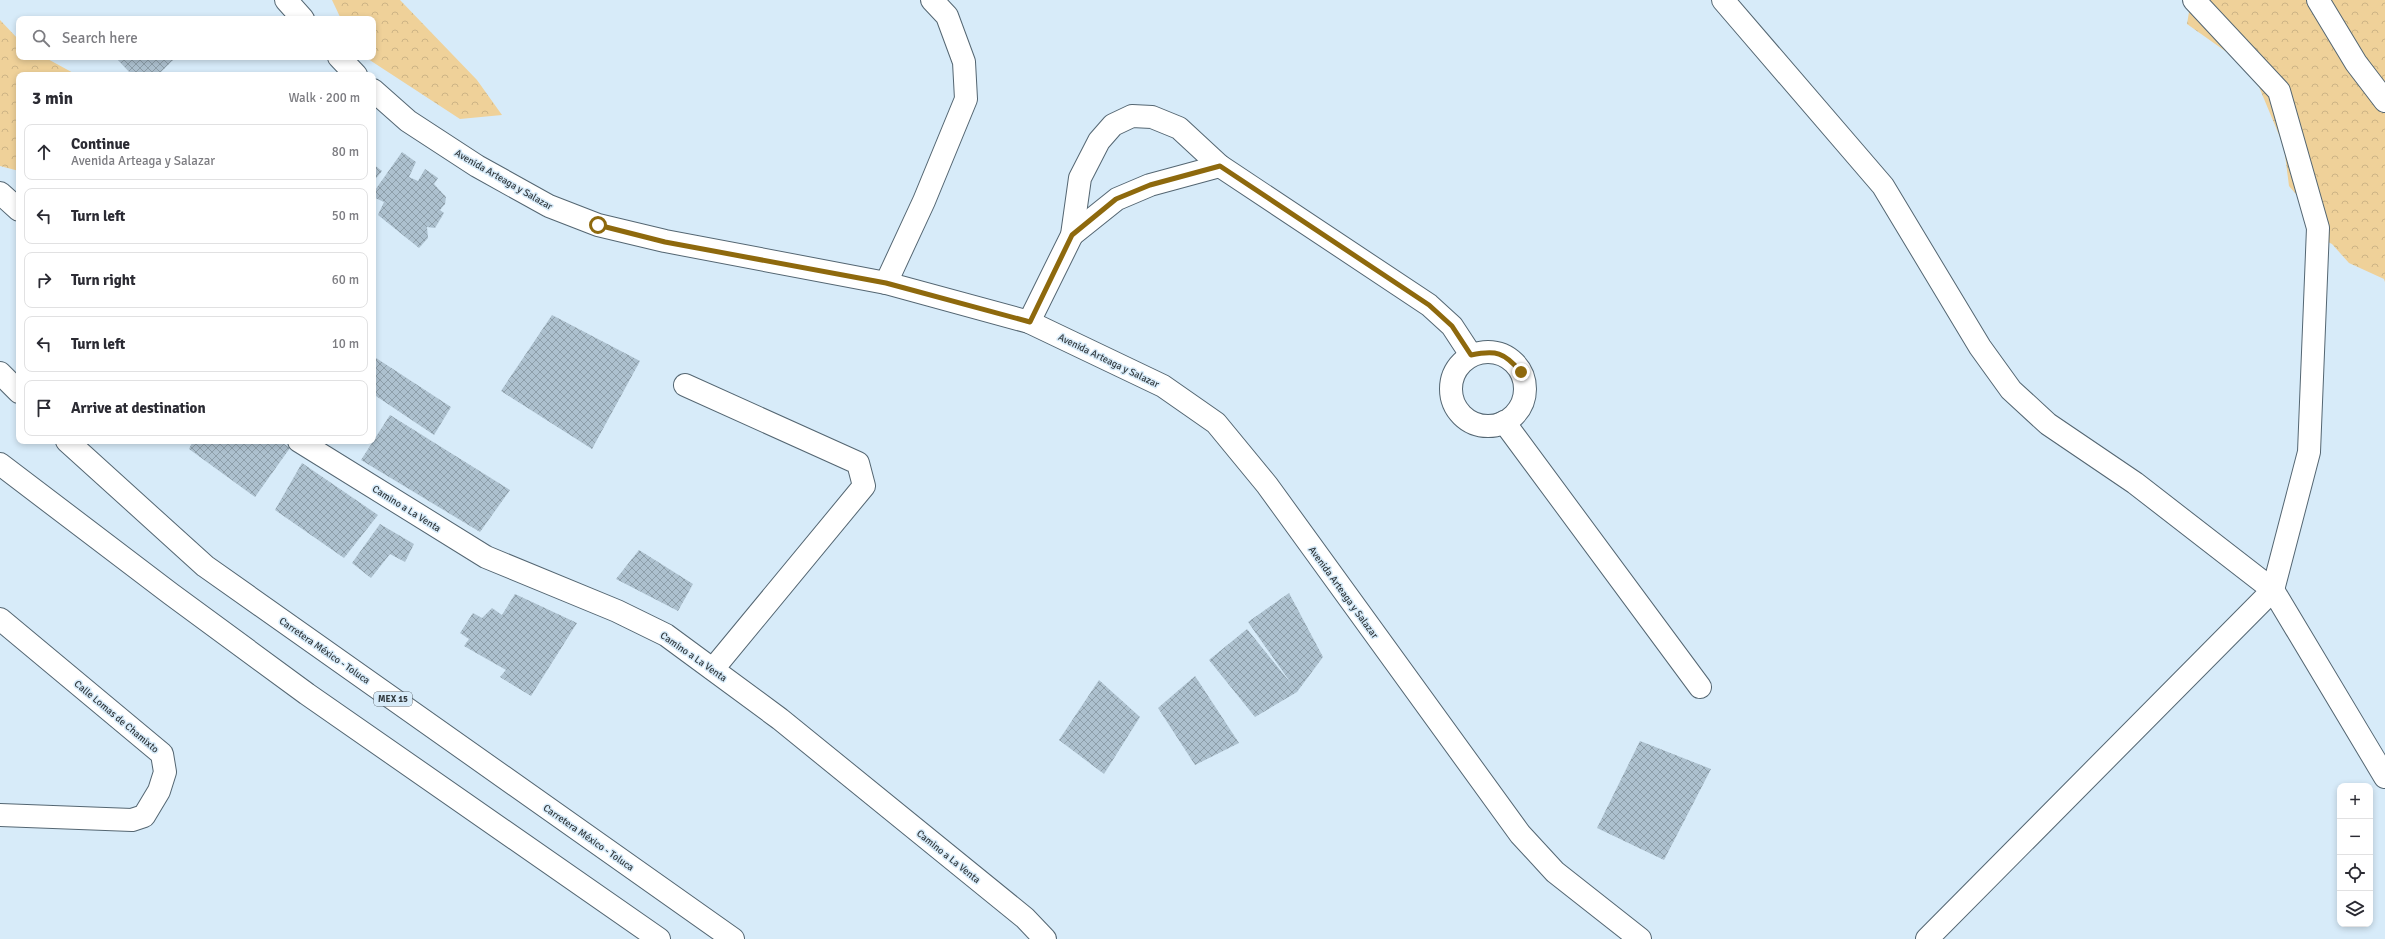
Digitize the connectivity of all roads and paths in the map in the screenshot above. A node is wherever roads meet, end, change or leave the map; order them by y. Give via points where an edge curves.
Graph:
1 (286, 0) edge
2 (932, 0) edge
3 (1723, 0) edge
4 (2194, 0) edge
5 (2318, 0) edge
6 (300, 16) edge
7 (342, 60) edge
8 (353, 72) edge
9 (376, 93) edge
10 (2385, 101) edge
11 (1220, 166) junction
12 (0, 194) edge
13 (16, 207) edge
14 (1072, 235) junction
15 (886, 283) junction
16 (1030, 322) junction
17 (1471, 355) junction
18 (0, 374) edge
19 (685, 386) dead end
20 (16, 389) edge
21 (1504, 422) junction
22 (71, 444) edge
23 (304, 444) edge
24 (0, 464) edge
25 (2273, 590) junction
26 (0, 619) edge
27 (713, 669) junction
28 (1700, 687) dead end
29 (2385, 777) edge
30 (0, 816) edge
31 (659, 939) edge
32 (733, 939) edge
33 (1045, 939) edge
34 (1640, 939) edge
35 (1927, 939) edge

1 - 6 street
2 - 15 street via 947,16 964,62 966,99 924,201
3 - 25 street via 1883,186 1980,347 2011,390 2048,424 2135,484
4 - 25 street via 2279,91 2318,228 2309,452
5 - 10 street via 2356,63
7 - 8 street
9 - 15 street, Avenida Arteaga y Salazar via 408,121 477,166 549,206 598,225 665,242
11 - 14 street via 1150,185 1116,199
11 - 14 street via 1179,128 1152,116 1132,116 1113,125 1099,141 1080,178
11 - 17 street via 1429,305 1452,326
12 - 13 street
14 - 16 street
15 - 16 street, Avenida Arteaga y Salazar
16 - 34 street, Avenida Arteaga y Salazar via 1163,386 1216,423 1266,485 1520,834 1555,872
17 - 21 street via 1490,351 1508,357 1521,372 1525,391 1518,409
17 - 21 street via 1456,368 1450,386 1454,405 1466,420 1485,426
18 - 20 street
19 - 27 street via 858,462 864,486
21 - 28 street
22 - 32 street, Carretera México - Toluca / MEX 15 via 205,566
23 - 27 street, Camino a La Venta via 486,557 617,611 659,632
24 - 31 street via 170,594 307,694
25 - 29 street
25 - 35 street
26 - 30 street, Calle Lomas de Chamixto via 162,754 165,772 159,792 144,816 132,820
27 - 33 street, Camino a La Venta via 780,719 1007,903

